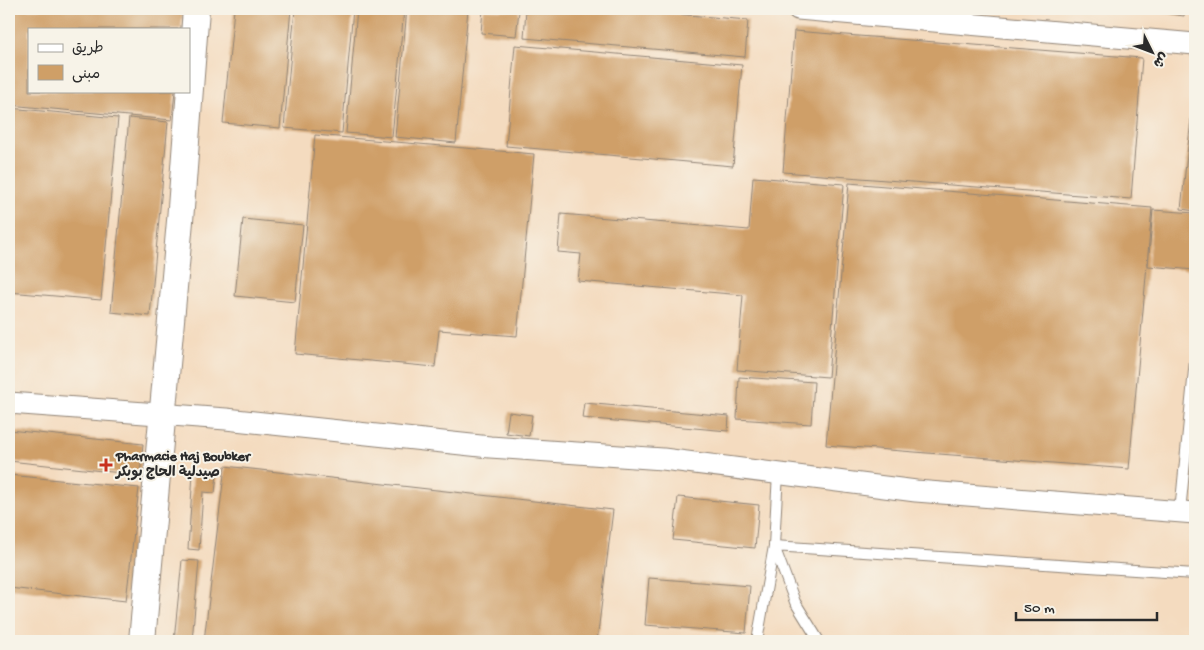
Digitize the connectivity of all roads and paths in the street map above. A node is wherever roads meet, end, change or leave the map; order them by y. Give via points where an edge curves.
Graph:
1 (196, 9) edge
2 (798, 9) edge
3 (1195, 44) edge
4 (190, 78) edge
5 (189, 92) edge
6 (1195, 360) edge
7 (9, 403) edge
8 (161, 414) junction
9 (778, 473) junction
10 (1188, 513) edge
11 (774, 546) junction
12 (1195, 574) edge
13 (142, 641) edge
14 (757, 641) edge
15 (819, 641) edge

1 - 4 street
2 - 3 street
5 - 8 street
6 - 10 lane
7 - 8 street
8 - 9 street
8 - 13 street
9 - 10 street via 916,491
9 - 11 lane
11 - 12 lane
11 - 14 lane
11 - 15 lane via 794,602

